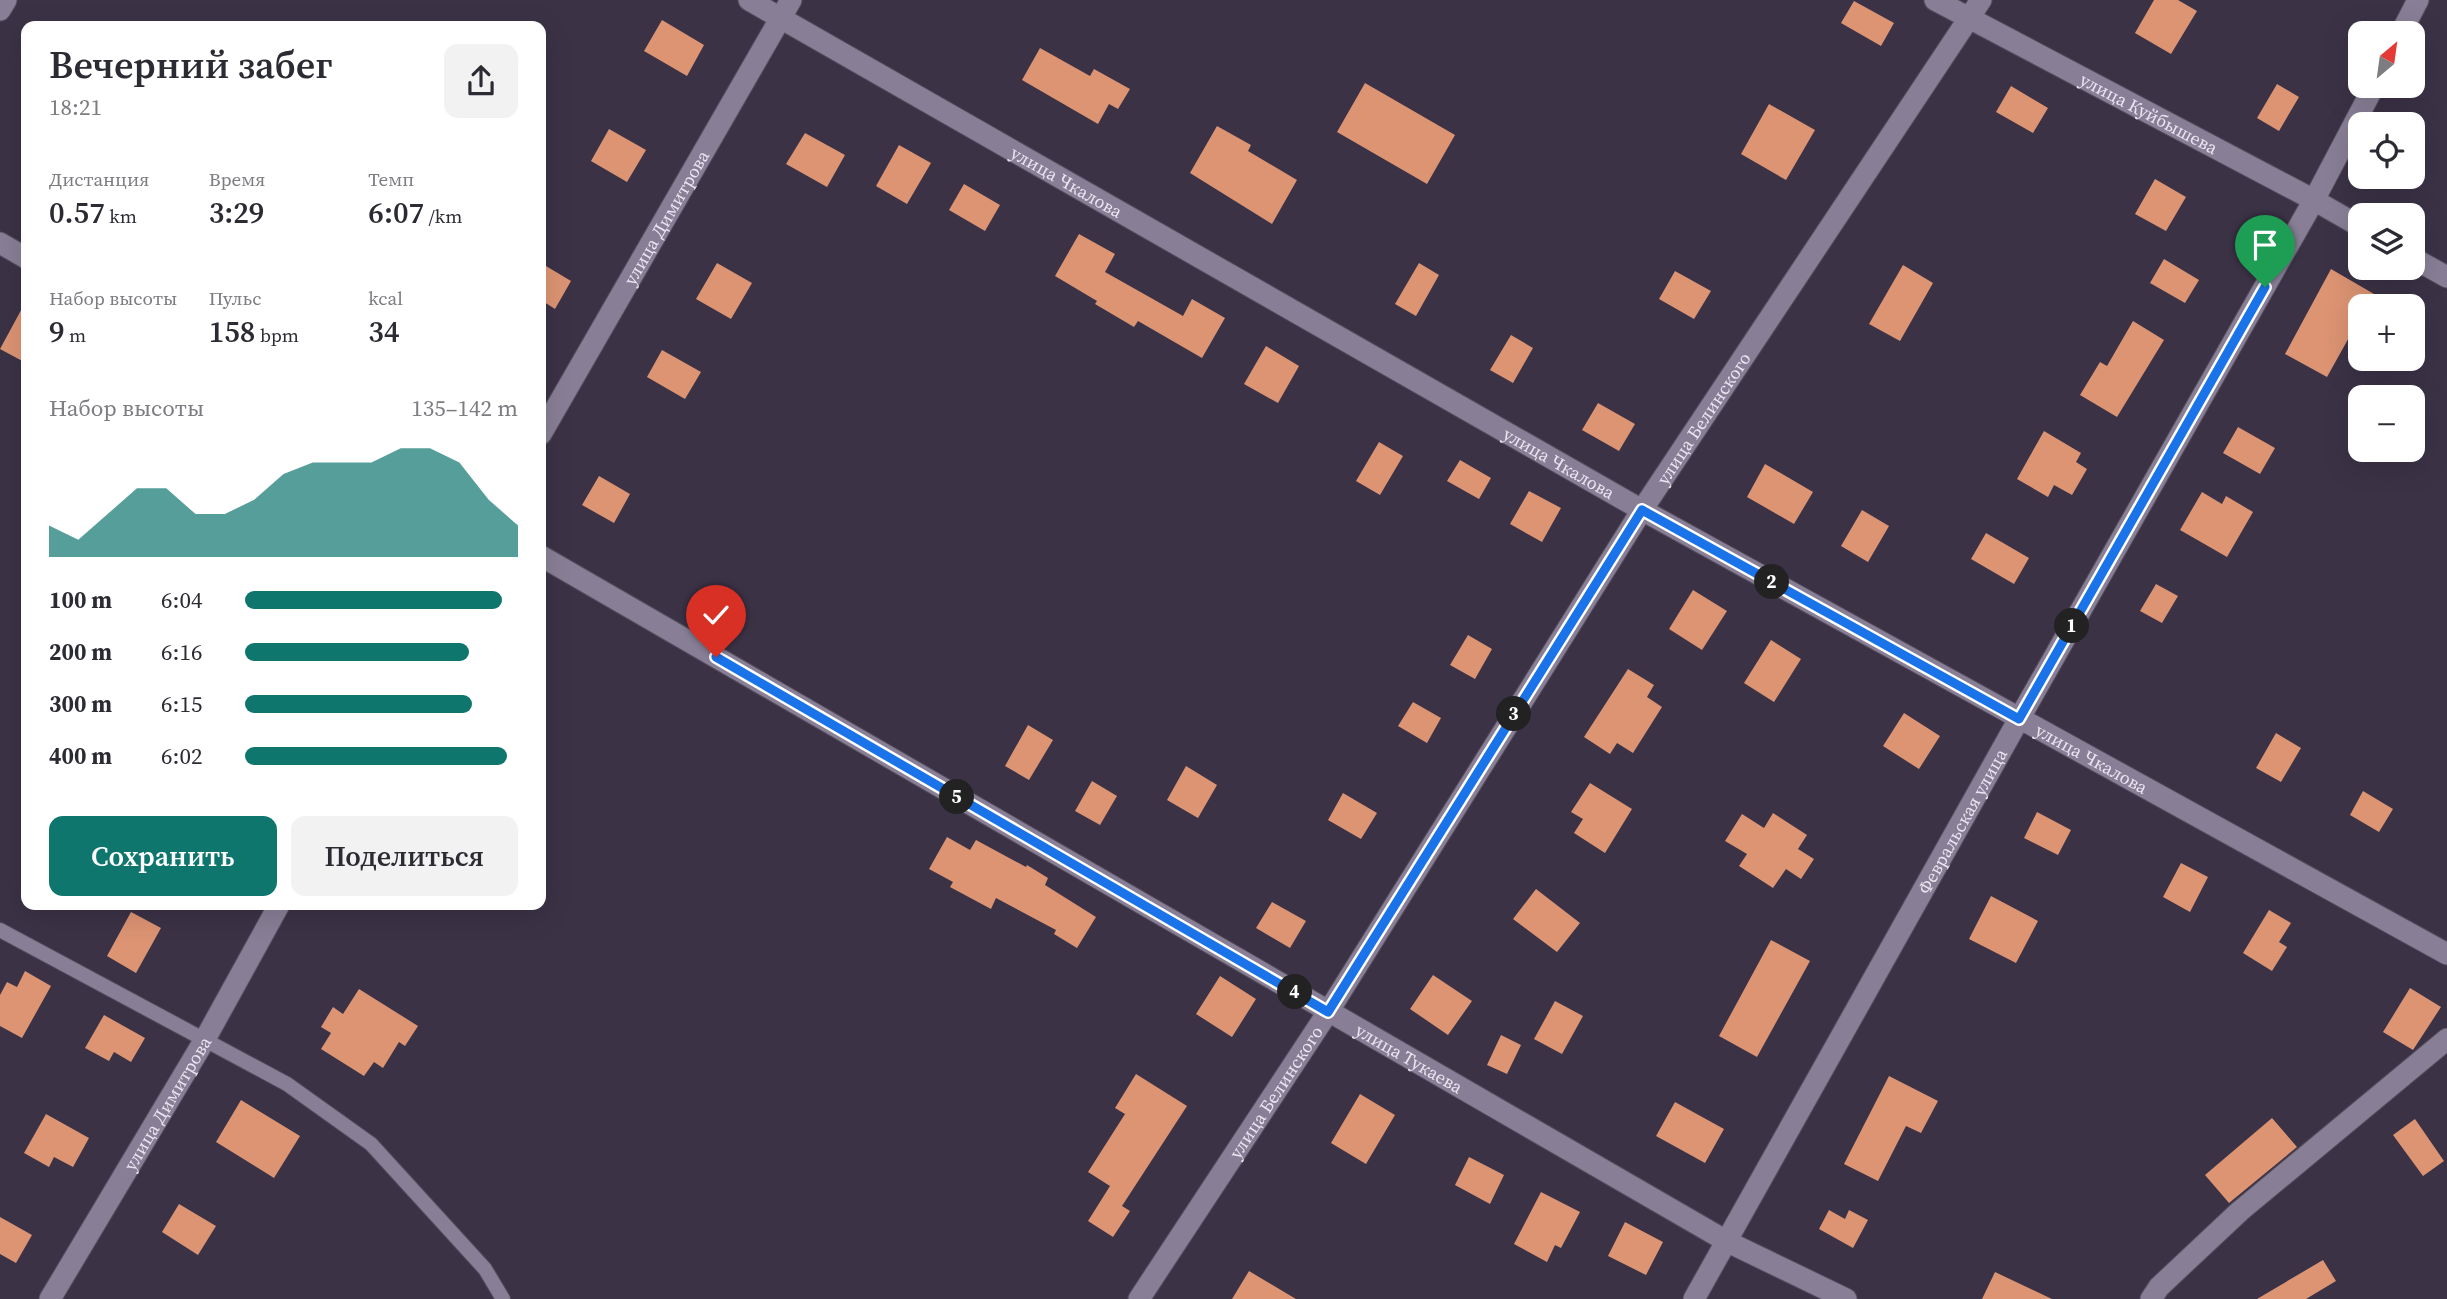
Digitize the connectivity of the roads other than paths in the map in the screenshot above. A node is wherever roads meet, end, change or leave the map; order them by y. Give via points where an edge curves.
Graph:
1 (6, 0) edge
2 (749, 0) edge
3 (1935, 0) edge
4 (1981, 0) edge
5 (2418, 0) edge
6 (786, 9) edge
7 (0, 10) edge
8 (1969, 19) junction
9 (2407, 21) edge
10 (2368, 98) edge
11 (2314, 200) junction
12 (2348, 220) edge
13 (0, 243) edge
14 (21, 255) edge
15 (2425, 265) edge
16 (2447, 277) edge
17 (546, 425) edge
18 (1642, 510) junction
19 (546, 559) edge
20 (2019, 719) junction
21 (276, 910) edge
22 (0, 930) edge
23 (2447, 954) edge
24 (1328, 1012) junction
25 (2447, 1039) edge
26 (204, 1041) junction
27 (1728, 1242) junction
28 (50, 1299) edge
29 (503, 1299) edge
30 (1139, 1299) edge
31 (1694, 1299) edge
32 (1846, 1299) edge
33 (2151, 1299) edge

1 - 7 street
2 - 6 street, улица Чкалова
3 - 8 street, улица Куйбышева
4 - 8 street, улица Белинского
5 - 9 street
6 - 17 street, улица Димитрова
6 - 18 street, улица Чкалова
8 - 11 street, улица Куйбышева
8 - 18 street, улица Белинского
10 - 11 street, Февральская улица
11 - 12 street, улица Куйбышева
11 - 20 street, Февральская улица
13 - 14 street
15 - 16 street
18 - 20 street, улица Чкалова
18 - 24 street, улица Белинского
19 - 24 street, улица Тукаева
20 - 23 street, улица Чкалова
20 - 27 street, Февральская улица
21 - 26 street, улица Димитрова
22 - 26 lane
24 - 27 street, улица Тукаева
24 - 30 street, улица Белинского
25 - 33 street via 2240,1211
26 - 28 street, улица Димитрова
26 - 29 lane via 287,1084 371,1144 485,1269
27 - 31 street, Февральская улица
27 - 32 street, улица Тукаева

